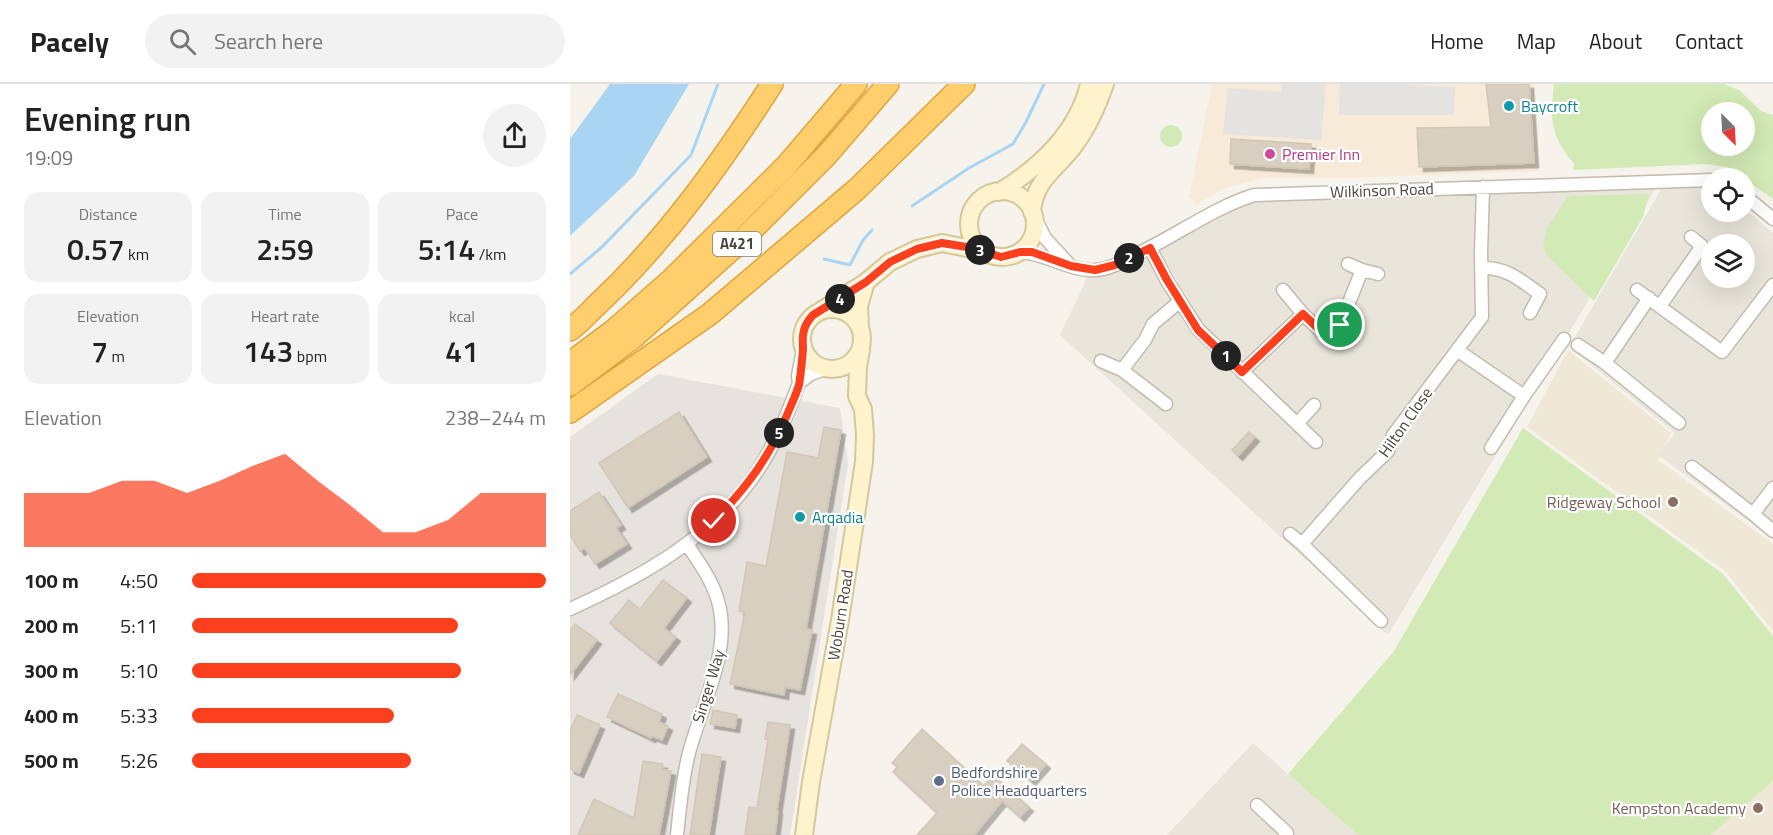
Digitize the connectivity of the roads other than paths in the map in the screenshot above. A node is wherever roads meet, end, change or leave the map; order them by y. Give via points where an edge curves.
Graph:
1 (772, 84) edge
2 (856, 84) edge
3 (888, 84) edge
4 (964, 84) edge
5 (1089, 84) edge
6 (1105, 84) edge
7 (1701, 180) edge
8 (1483, 187) junction
9 (999, 192) junction
10 (1755, 204) edge
11 (1033, 214) junction
12 (1773, 219) edge
13 (969, 220) junction
14 (1691, 237) dead end
15 (942, 243) junction
16 (1701, 245) edge
17 (1150, 248) junction
18 (982, 251) junction
19 (1020, 252) junction
20 (1701, 257) edge
21 (1348, 264) dead end
22 (1071, 266) junction
23 (1481, 268) junction
24 (1362, 270) junction
25 (1378, 274) dead end
26 (866, 282) junction
27 (1773, 285) edge
28 (1283, 290) dead end
29 (1637, 291) dead end
30 (1649, 298) junction
31 (1180, 301) junction
32 (1660, 306) junction
33 (822, 310) junction
34 (1530, 313) dead end
35 (1303, 314) junction
36 (860, 326) junction
37 (570, 330) edge
38 (1564, 339) dead end
39 (1578, 345) dead end
40 (803, 349) junction
41 (861, 350) junction
42 (1457, 350) junction
43 (1101, 361) dead end
44 (570, 363) edge
45 (1605, 363) junction
46 (827, 369) junction
47 (1122, 370) junction
48 (1242, 372) junction
49 (799, 383) junction
50 (570, 385) edge
51 (857, 396) junction
52 (1524, 396) junction
53 (1166, 405) dead end
54 (1314, 405) dead end
55 (570, 412) edge
56 (1679, 423) dead end
57 (1298, 424) junction
58 (1316, 442) dead end
59 (1491, 448) dead end
60 (1692, 467) dead end
61 (1773, 488) edge
62 (1753, 514) junction
63 (1773, 531) edge
64 (1290, 534) dead end
65 (687, 544) junction
66 (1302, 544) junction
67 (570, 609) edge
68 (1381, 621) dead end
69 (1257, 805) dead end
70 (677, 835) edge
71 (804, 835) edge
72 (1285, 835) edge

1 - 37 highway via 734,143 667,231
2 - 44 highway, A421 via 786,166 671,280
3 - 50 highway, A421 via 826,156 741,241 634,337
4 - 55 highway via 857,189 710,314
5 - 9 main road via 1073,121 1052,151 1033,170
6 - 11 main road via 1085,130 1035,193
7 - 8 street, Wilkinson Road
8 - 17 street, Wilkinson Road via 1254,195
8 - 23 street, Hilton Close
9 - 11 main road via 1019,196
9 - 13 main road via 979,201
10 - 12 street
11 - 19 main road via 1033,236
11 - 22 street via 1045,238
13 - 15 main road
13 - 18 main road via 972,237
14 - 16 street
15 - 18 main road
15 - 26 main road via 903,255
17 - 22 street, Wilkinson Road via 1095,270
17 - 31 street
18 - 19 main road via 1001,257
19 - 22 street, Wilkinson Road via 1041,254
20 - 32 street
21 - 24 street
23 - 34 street via 1506,271 1540,294
23 - 42 street, Hilton Close via 1482,317
24 - 25 street
24 - 35 street via 1334,333 1325,335
26 - 33 main road
26 - 36 main road via 859,306
27 - 32 street via 1722,352
28 - 35 street
29 - 30 street
30 - 32 street
30 - 45 street
31 - 47 street via 1153,324
31 - 48 street via 1198,330
33 - 36 main road via 848,313
33 - 40 main road via 807,322 801,340
35 - 48 street
36 - 41 main road
38 - 52 street
39 - 45 street
40 - 46 main road via 812,362
40 - 49 street
41 - 46 main road via 848,365
41 - 51 main road, Woburn Road
42 - 52 street
42 - 66 street, Hilton Close via 1393,435 1388,451
43 - 47 street
45 - 56 street
46 - 49 street
46 - 51 main road, Woburn Road
47 - 53 street
48 - 57 street
49 - 65 street via 759,469 727,507
51 - 71 main road, Woburn Road via 863,410 864,462
52 - 59 street
54 - 57 street
57 - 58 street
60 - 62 street
61 - 62 street
62 - 63 street
64 - 66 street
65 - 67 street via 648,570
65 - 70 street, Singer Way via 719,604 722,639 688,756
66 - 68 street
69 - 72 street

